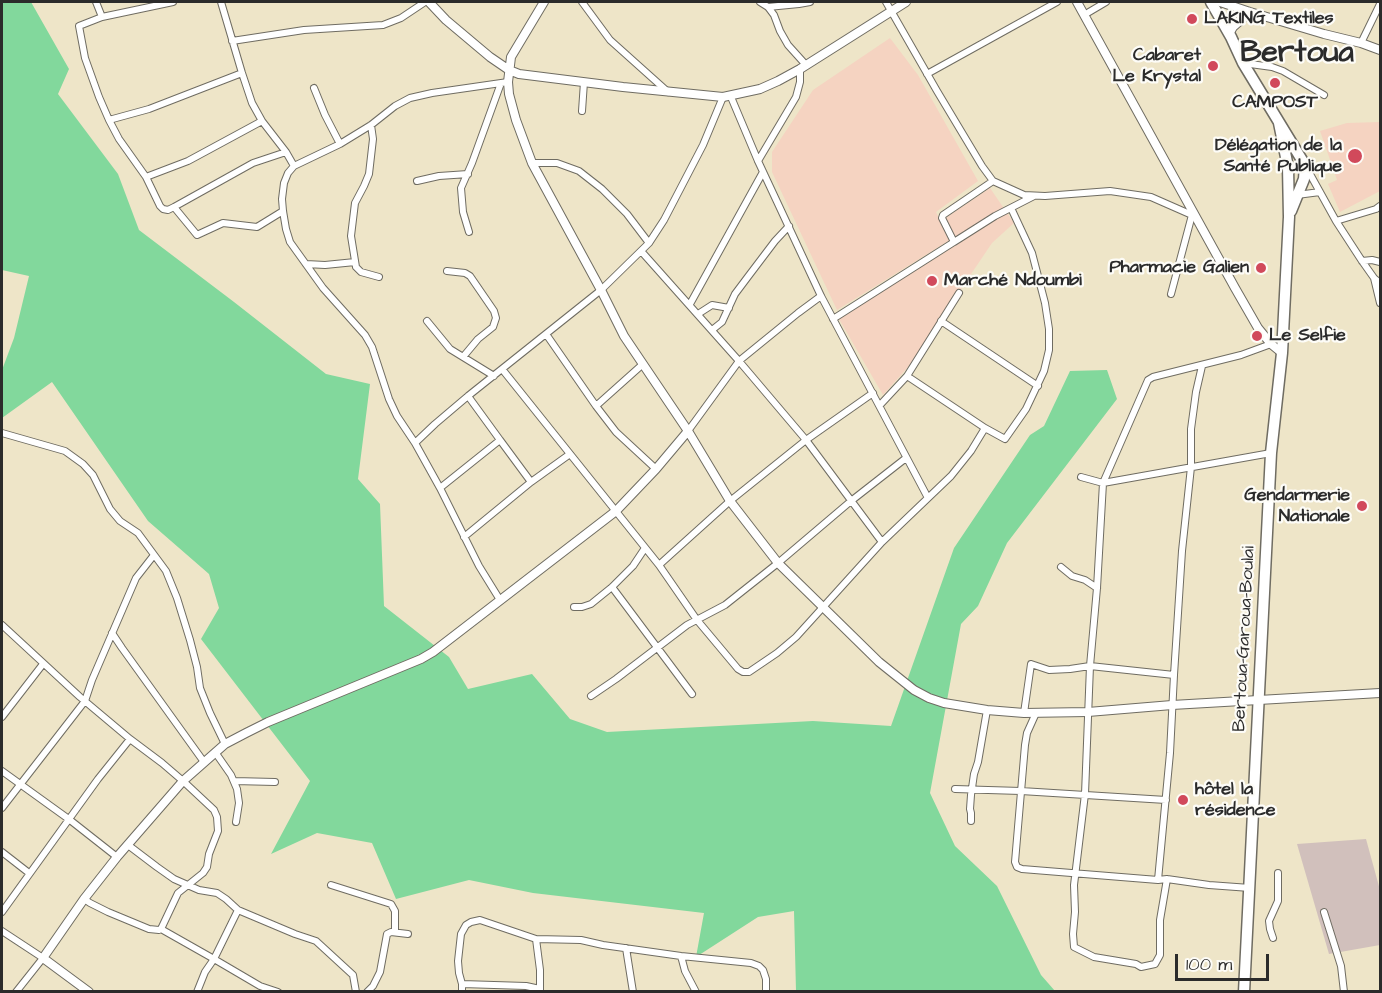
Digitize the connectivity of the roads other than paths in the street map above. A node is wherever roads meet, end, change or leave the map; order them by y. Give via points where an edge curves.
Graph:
1 (96, 2) edge
2 (173, 2) edge
3 (221, 2) edge
4 (427, 2) edge
5 (544, 2) edge
6 (582, 2) edge
7 (760, 2) edge
8 (810, 2) edge
9 (886, 2) edge
10 (906, 2) edge
11 (1057, 2) edge
12 (1077, 2) edge
13 (1106, 2) edge
14 (1211, 2) edge
15 (1220, 2) edge
16 (1380, 4) edge
17 (768, 7) junction
18 (891, 11) junction
19 (1250, 12) junction
20 (1084, 15) junction
21 (102, 17) junction
22 (1231, 38) junction
23 (232, 41) junction
24 (1361, 43) junction
25 (1380, 50) edge
26 (1243, 63) junction
27 (803, 67) junction
28 (509, 70) junction
29 (242, 73) junction
30 (927, 74) junction
31 (584, 82) junction
32 (504, 83) junction
33 (314, 88) dead end
34 (669, 92) junction
35 (1324, 94) dead end
36 (727, 97) junction
37 (582, 111) dead end
38 (109, 120) junction
39 (262, 121) junction
40 (1279, 123) junction
41 (371, 125) junction
42 (340, 144) junction
43 (286, 152) junction
44 (758, 161) junction
45 (532, 163) junction
46 (1305, 165) junction
47 (294, 166) junction
48 (1288, 167) junction
49 (763, 172) junction
50 (468, 174) junction
51 (146, 177) junction
52 (417, 181) dead end
53 (993, 181) junction
54 (1320, 192) junction
55 (1294, 193) junction
56 (1035, 195) junction
57 (1380, 206) edge
58 (174, 207) junction
59 (1011, 208) junction
60 (283, 212) junction
61 (1193, 214) junction
62 (1336, 221) junction
63 (789, 226) junction
64 (469, 232) dead end
65 (954, 242) junction
66 (650, 243) junction
67 (641, 251) junction
68 (1362, 261) junction
69 (355, 262) junction
70 (1380, 262) edge
71 (306, 264) junction
72 (447, 271) dead end
73 (379, 277) dead end
74 (1374, 278) junction
75 (1380, 284) edge
76 (602, 290) junction
77 (959, 293) dead end
78 (1170, 294) dead end
79 (821, 296) junction
80 (1380, 303) edge
81 (690, 304) junction
82 (729, 308) junction
83 (698, 314) junction
84 (833, 319) junction
85 (428, 321) dead end
86 (941, 321) junction
87 (712, 330) junction
88 (546, 334) junction
89 (1271, 344) junction
90 (1282, 353) junction
91 (463, 357) junction
92 (739, 361) junction
93 (643, 364) junction
94 (1202, 366) junction
95 (502, 369) junction
96 (494, 375) junction
97 (907, 376) junction
98 (1038, 386) junction
99 (873, 393) junction
100 (468, 396) junction
101 (880, 405) junction
102 (596, 406) junction
103 (985, 428) junction
104 (688, 431) junction
105 (2, 433) edge
106 (500, 440) junction
107 (806, 440) junction
108 (415, 443) junction
109 (1271, 453) junction
110 (570, 454) junction
111 (906, 458) junction
112 (1191, 466) junction
113 (656, 469) junction
114 (1081, 477) dead end
115 (531, 482) junction
116 (1103, 483) junction
117 (440, 488) junction
118 (928, 498) junction
119 (730, 501) junction
120 (851, 501) junction
121 (616, 511) junction
122 (464, 537) junction
123 (882, 542) junction
124 (645, 548) junction
125 (154, 555) junction
126 (778, 563) junction
127 (659, 565) junction
128 (1061, 567) dead end
129 (612, 587) junction
130 (1097, 588) junction
131 (500, 600) junction
132 (574, 607) dead end
133 (822, 608) junction
134 (698, 620) junction
135 (2, 628) edge
136 (112, 633) junction
137 (657, 647) junction
138 (43, 664) junction
139 (1090, 666) junction
140 (1174, 675) junction
141 (1380, 693) edge
142 (692, 694) dead end
143 (591, 696) dead end
144 (85, 701) junction
145 (1258, 701) junction
146 (1172, 705) junction
147 (987, 710) junction
148 (1088, 712) junction
149 (1024, 713) junction
150 (1036, 713) junction
151 (2, 717) edge
152 (130, 739) junction
153 (225, 744) junction
154 (215, 752) junction
155 (204, 762) junction
156 (2, 771) edge
157 (183, 781) junction
158 (234, 781) junction
159 (275, 782) dead end
160 (20, 785) junction
161 (955, 789) dead end
162 (972, 789) junction
163 (1021, 790) junction
164 (1085, 794) junction
165 (1166, 800) junction
166 (2, 808) edge
167 (69, 820) junction
168 (971, 821) dead end
169 (236, 822) dead end
170 (128, 845) junction
171 (2, 852) edge
172 (117, 857) junction
173 (29, 873) junction
174 (1076, 873) junction
175 (1278, 873) dead end
176 (1167, 879) junction
177 (1158, 880) junction
178 (187, 884) junction
179 (331, 885) dead end
180 (1250, 888) junction
181 (84, 899) junction
182 (238, 910) junction
183 (2, 912) edge
184 (1324, 912) dead end
185 (161, 929) junction
186 (2, 931) edge
187 (395, 932) junction
188 (408, 934) dead end
189 (1273, 938) dead end
190 (536, 939) junction
191 (626, 948) junction
192 (681, 956) junction
193 (43, 958) junction
194 (214, 959) junction
195 (79, 988) edge
196 (462, 988) edge
197 (540, 990) edge
198 (16, 992) edge
199 (88, 992) edge
200 (197, 992) edge
201 (278, 992) edge
202 (356, 992) edge
203 (367, 992) edge
204 (633, 992) edge
205 (696, 992) edge
206 (766, 992) edge
207 (1244, 992) edge
208 (1344, 992) edge

1 - 21 street
2 - 21 street
3 - 23 street
4 - 23 street via 383,25 304,30
4 - 28 street
5 - 28 street via 511,57
6 - 34 street via 610,40
7 - 17 street
8 - 17 street
9 - 18 street
10 - 18 street
11 - 30 street
12 - 20 street
13 - 20 street
14 - 22 highway
15 - 19 main road
16 - 24 street
17 - 27 street
18 - 27 street
18 - 30 street
19 - 22 main road via 1233,27
19 - 24 main road
20 - 61 street
21 - 38 street via 79,28 85,58
22 - 26 highway
23 - 29 street
24 - 25 main road
26 - 35 street via 1283,71
26 - 40 highway
27 - 36 street via 760,89
27 - 44 street via 796,97
28 - 31 street
28 - 32 street
29 - 38 street
29 - 39 street
30 - 53 street
31 - 34 street
31 - 37 street
32 - 41 street via 410,98
32 - 45 street
32 - 50 street
33 - 42 street
34 - 36 street
36 - 44 street
36 - 66 street
38 - 51 street
39 - 43 street
39 - 51 street
40 - 46 highway
40 - 48 highway, Bertoua-Garoua-Boulai
41 - 42 street
41 - 69 street via 369,174 352,218
42 - 47 street
43 - 47 street
43 - 58 street via 253,163
44 - 49 street
45 - 66 street via 557,163 579,171 627,214
45 - 76 street
46 - 48 street
46 - 54 street
46 - 55 highway, Bertoua-Garoua-Boulai via 1304,179
47 - 60 street via 284,183
48 - 55 highway, Bertoua-Garoua-Boulai
49 - 63 street
49 - 81 street
50 - 52 street
50 - 64 street via 460,191
51 - 58 street via 160,206 168,210
53 - 56 street via 1024,195
53 - 65 street via 943,215
54 - 55 street
54 - 62 street
55 - 90 highway, Bertoua-Garoua-Boulai via 1289,217
56 - 59 street
56 - 61 street via 1110,191 1150,197
57 - 62 street
58 - 60 street via 197,235 223,223 257,227
59 - 65 street
59 - 98 street via 1032,253 1049,329 1049,350
60 - 71 street via 290,242
61 - 78 street
61 - 89 street
62 - 68 street
63 - 79 street
63 - 82 street via 735,294
65 - 84 street
66 - 67 street
67 - 76 street
67 - 81 street
68 - 70 street
68 - 74 street
69 - 71 street
69 - 73 street via 361,272
71 - 108 street via 365,335 389,399
72 - 91 street via 470,276 496,318 493,327
74 - 75 street
74 - 80 street
76 - 88 street
76 - 93 street via 624,336
77 - 86 street
79 - 84 street
79 - 92 street
81 - 83 street
82 - 83 street via 712,305
82 - 87 street via 722,322
83 - 87 street
84 - 99 street
85 - 91 street via 450,349
86 - 97 street
86 - 98 street
87 - 92 street
88 - 95 street
88 - 102 street
89 - 90 street
89 - 94 street
90 - 109 highway, Bertoua-Garoua-Boulai
91 - 96 street
92 - 104 street
92 - 107 street
93 - 102 street
93 - 104 street
94 - 112 street via 1191,429
94 - 116 street via 1148,380
95 - 96 street
95 - 110 street
96 - 100 street
97 - 101 street
97 - 103 street
98 - 103 street via 1005,439
99 - 101 street
99 - 107 street
100 - 106 street
100 - 108 street
101 - 111 street
102 - 113 street via 616,432
103 - 118 street via 951,476
104 - 113 street
104 - 119 street
105 - 125 street via 65,451 83,464 120,521 138,533
106 - 115 street
106 - 117 street
107 - 119 street
107 - 120 street
108 - 117 street
109 - 112 street
109 - 145 highway, Bertoua-Garoua-Boulai
110 - 115 street
110 - 121 street
111 - 118 street
111 - 120 street
112 - 116 street
112 - 140 street
113 - 121 street
114 - 116 street
115 - 122 street
116 - 130 street
117 - 122 street
118 - 123 street
119 - 126 street
119 - 127 street
120 - 123 street
120 - 126 street
121 - 124 street
121 - 131 street
122 - 131 street
123 - 133 street
124 - 127 street
124 - 129 street via 633,567
125 - 136 street via 136,578
125 - 153 street via 166,571 177,598 200,688
126 - 133 street
126 - 134 street via 725,605
127 - 134 street
128 - 130 street
129 - 132 street via 591,604
129 - 137 street
130 - 139 street
131 - 153 street via 421,659 268,722
133 - 134 street via 796,637 749,672 738,669
133 - 147 street via 914,690 944,703
134 - 137 street
135 - 138 street
136 - 144 street
136 - 155 street
137 - 142 street
137 - 143 street
138 - 144 street
138 - 151 street
139 - 140 street
139 - 148 street
139 - 149 street via 1056,671 1030,664
140 - 146 street
141 - 145 street
144 - 152 street
144 - 160 street
145 - 146 street
145 - 180 highway, Bertoua-Garoua-Boulai
146 - 148 street
146 - 165 street
147 - 149 street
147 - 162 street
148 - 150 street
148 - 164 street
149 - 150 street
150 - 163 street via 1027,733
152 - 157 street
152 - 167 street
153 - 154 street
154 - 155 street
154 - 158 street
155 - 157 street
156 - 160 street
157 - 170 street
157 - 178 street via 214,810 219,824 207,867
158 - 159 street
158 - 169 street via 239,803
160 - 166 street
160 - 167 street
161 - 162 street
162 - 163 street
162 - 168 street
163 - 164 street
163 - 174 street via 1017,867
164 - 165 street
164 - 174 street
165 - 177 street
167 - 172 street
167 - 173 street
170 - 172 street
170 - 178 street
171 - 173 street
172 - 181 street
173 - 183 street
174 - 176 street via 1074,947 1094,957 1141,967 1155,964 1160,956 1160,920
174 - 177 street
175 - 189 street via 1278,901 1269,921
176 - 177 street
176 - 180 street
178 - 182 street via 217,893
178 - 185 street via 178,893
179 - 187 street via 391,904
180 - 207 highway, Bertoua-Garoua-Boulai
181 - 185 street via 129,921
181 - 193 street
182 - 194 street
182 - 202 street via 316,941 353,975
184 - 208 street via 1341,966
185 - 194 street
186 - 193 street
187 - 188 street
187 - 203 street via 386,936 380,972
190 - 191 street via 581,940
190 - 196 street via 480,920 466,925 459,948
190 - 197 street
191 - 192 street
191 - 204 street
192 - 205 street
192 - 206 street via 759,966 766,979
193 - 195 street
193 - 198 street
194 - 200 street
194 - 201 street
195 - 199 street
196 - 197 street via 526,986

